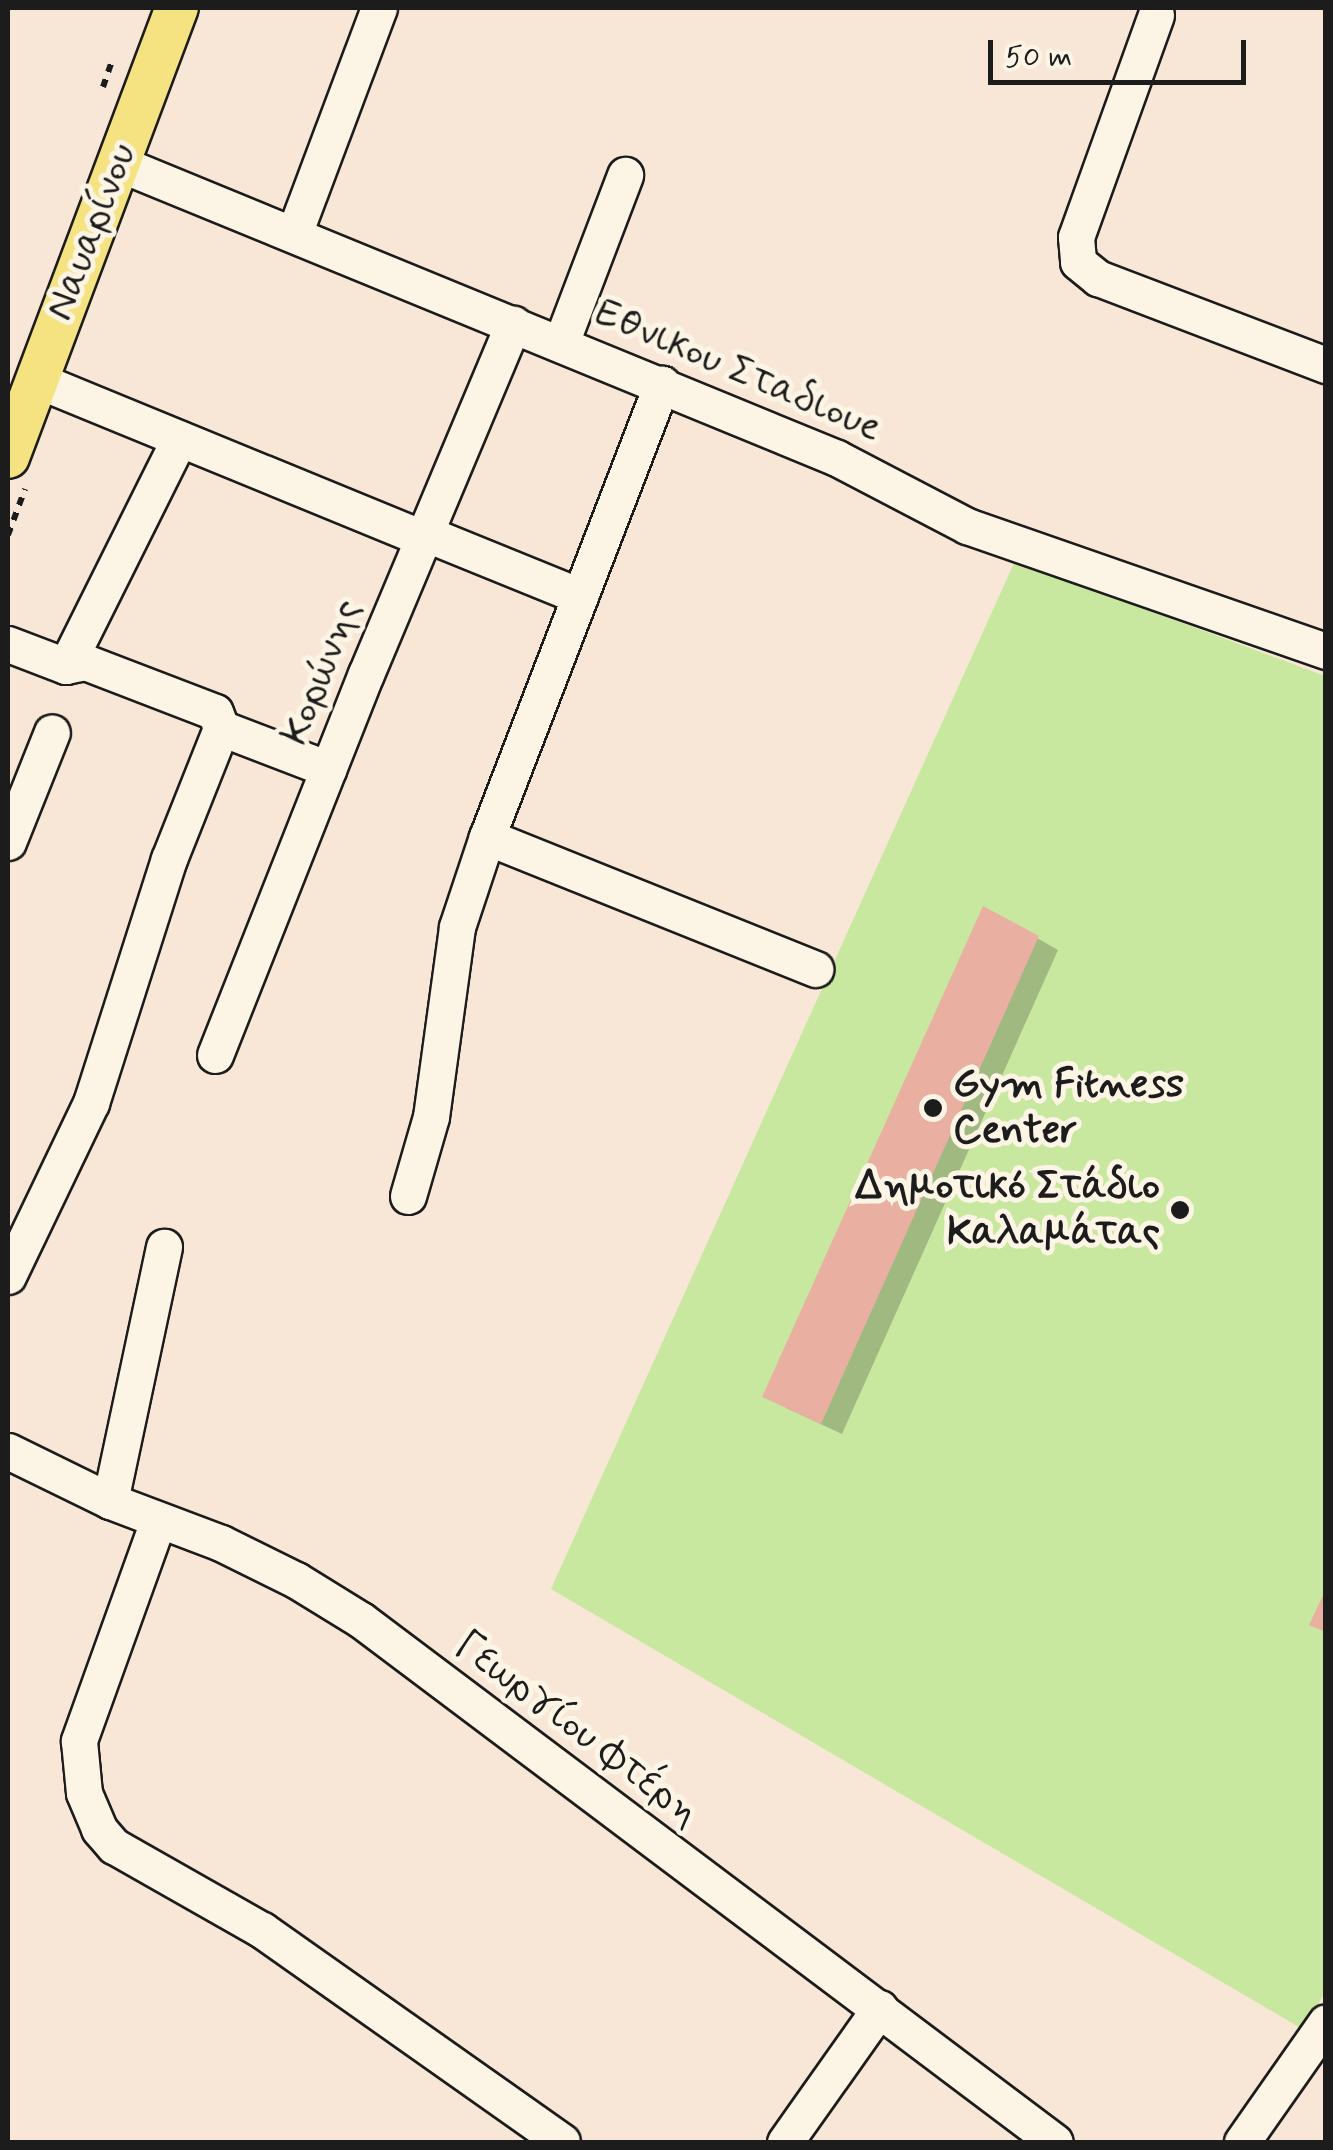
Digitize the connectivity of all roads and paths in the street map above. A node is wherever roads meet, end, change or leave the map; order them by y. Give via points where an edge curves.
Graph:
1 (177, 8) edge
2 (379, 8) edge
3 (1156, 15) dead end
4 (118, 163) junction
5 (624, 174) dead end
6 (294, 234) junction
7 (513, 324) junction
8 (561, 342) junction
9 (1326, 365) edge
10 (37, 380) junction
11 (662, 384) junction
12 (179, 438) junction
13 (8, 456) edge
14 (426, 536) junction
15 (580, 596) junction
16 (8, 644) edge
17 (1326, 652) edge
18 (66, 666) junction
19 (221, 728) junction
20 (52, 732) dead end
21 (328, 769) junction
22 (486, 838) junction
23 (8, 842) edge
24 (816, 969) dead end
25 (216, 1055) dead end
26 (408, 1196) dead end
27 (164, 1247) dead end
28 (8, 1276) edge
29 (8, 1451) edge
30 (110, 1502) junction
31 (158, 1521) junction
32 (880, 2008) junction
33 (1326, 2022) edge
34 (562, 2142) edge
35 (785, 2142) edge
36 (1055, 2142) edge
37 (1242, 2142) edge

1 - 4 main road, Ναυαρίνου
2 - 6 street
3 - 9 street via 1076,237 1078,262 1098,278
4 - 6 street, Εθνικου Σταδιουe
4 - 10 main road, Ναυαρίνου
5 - 8 street
6 - 7 street, Εθνικου Σταδιουe
7 - 8 street, Εθνικου Σταδιουe
7 - 14 street, Κορώνης
8 - 11 street, Εθνικου Σταδιουe
10 - 12 street
10 - 13 main road, Ναυαρίνου
11 - 15 street
11 - 17 street, Εθνικου Σταδιουe via 872,473 967,526
12 - 14 street
12 - 18 street
14 - 15 street
14 - 21 street, Κορώνης
15 - 22 street
16 - 18 street
18 - 19 street via 85,662 215,712
19 - 21 street
19 - 28 street via 169,859 91,1104
20 - 23 street
21 - 25 street, Κορώνης
22 - 24 street
22 - 26 street via 457,927 431,1116
27 - 30 street
29 - 30 street, Γεωργίου Φτέρη
30 - 31 street, Γεωργίου Φτέρη
31 - 32 street, Γεωργίου Φτέρη via 221,1543 360,1620
31 - 34 street via 78,1741 84,1794 99,1829 114,1846 262,1930
32 - 35 street
32 - 36 street, Γεωργίου Φτέρη
33 - 37 street

